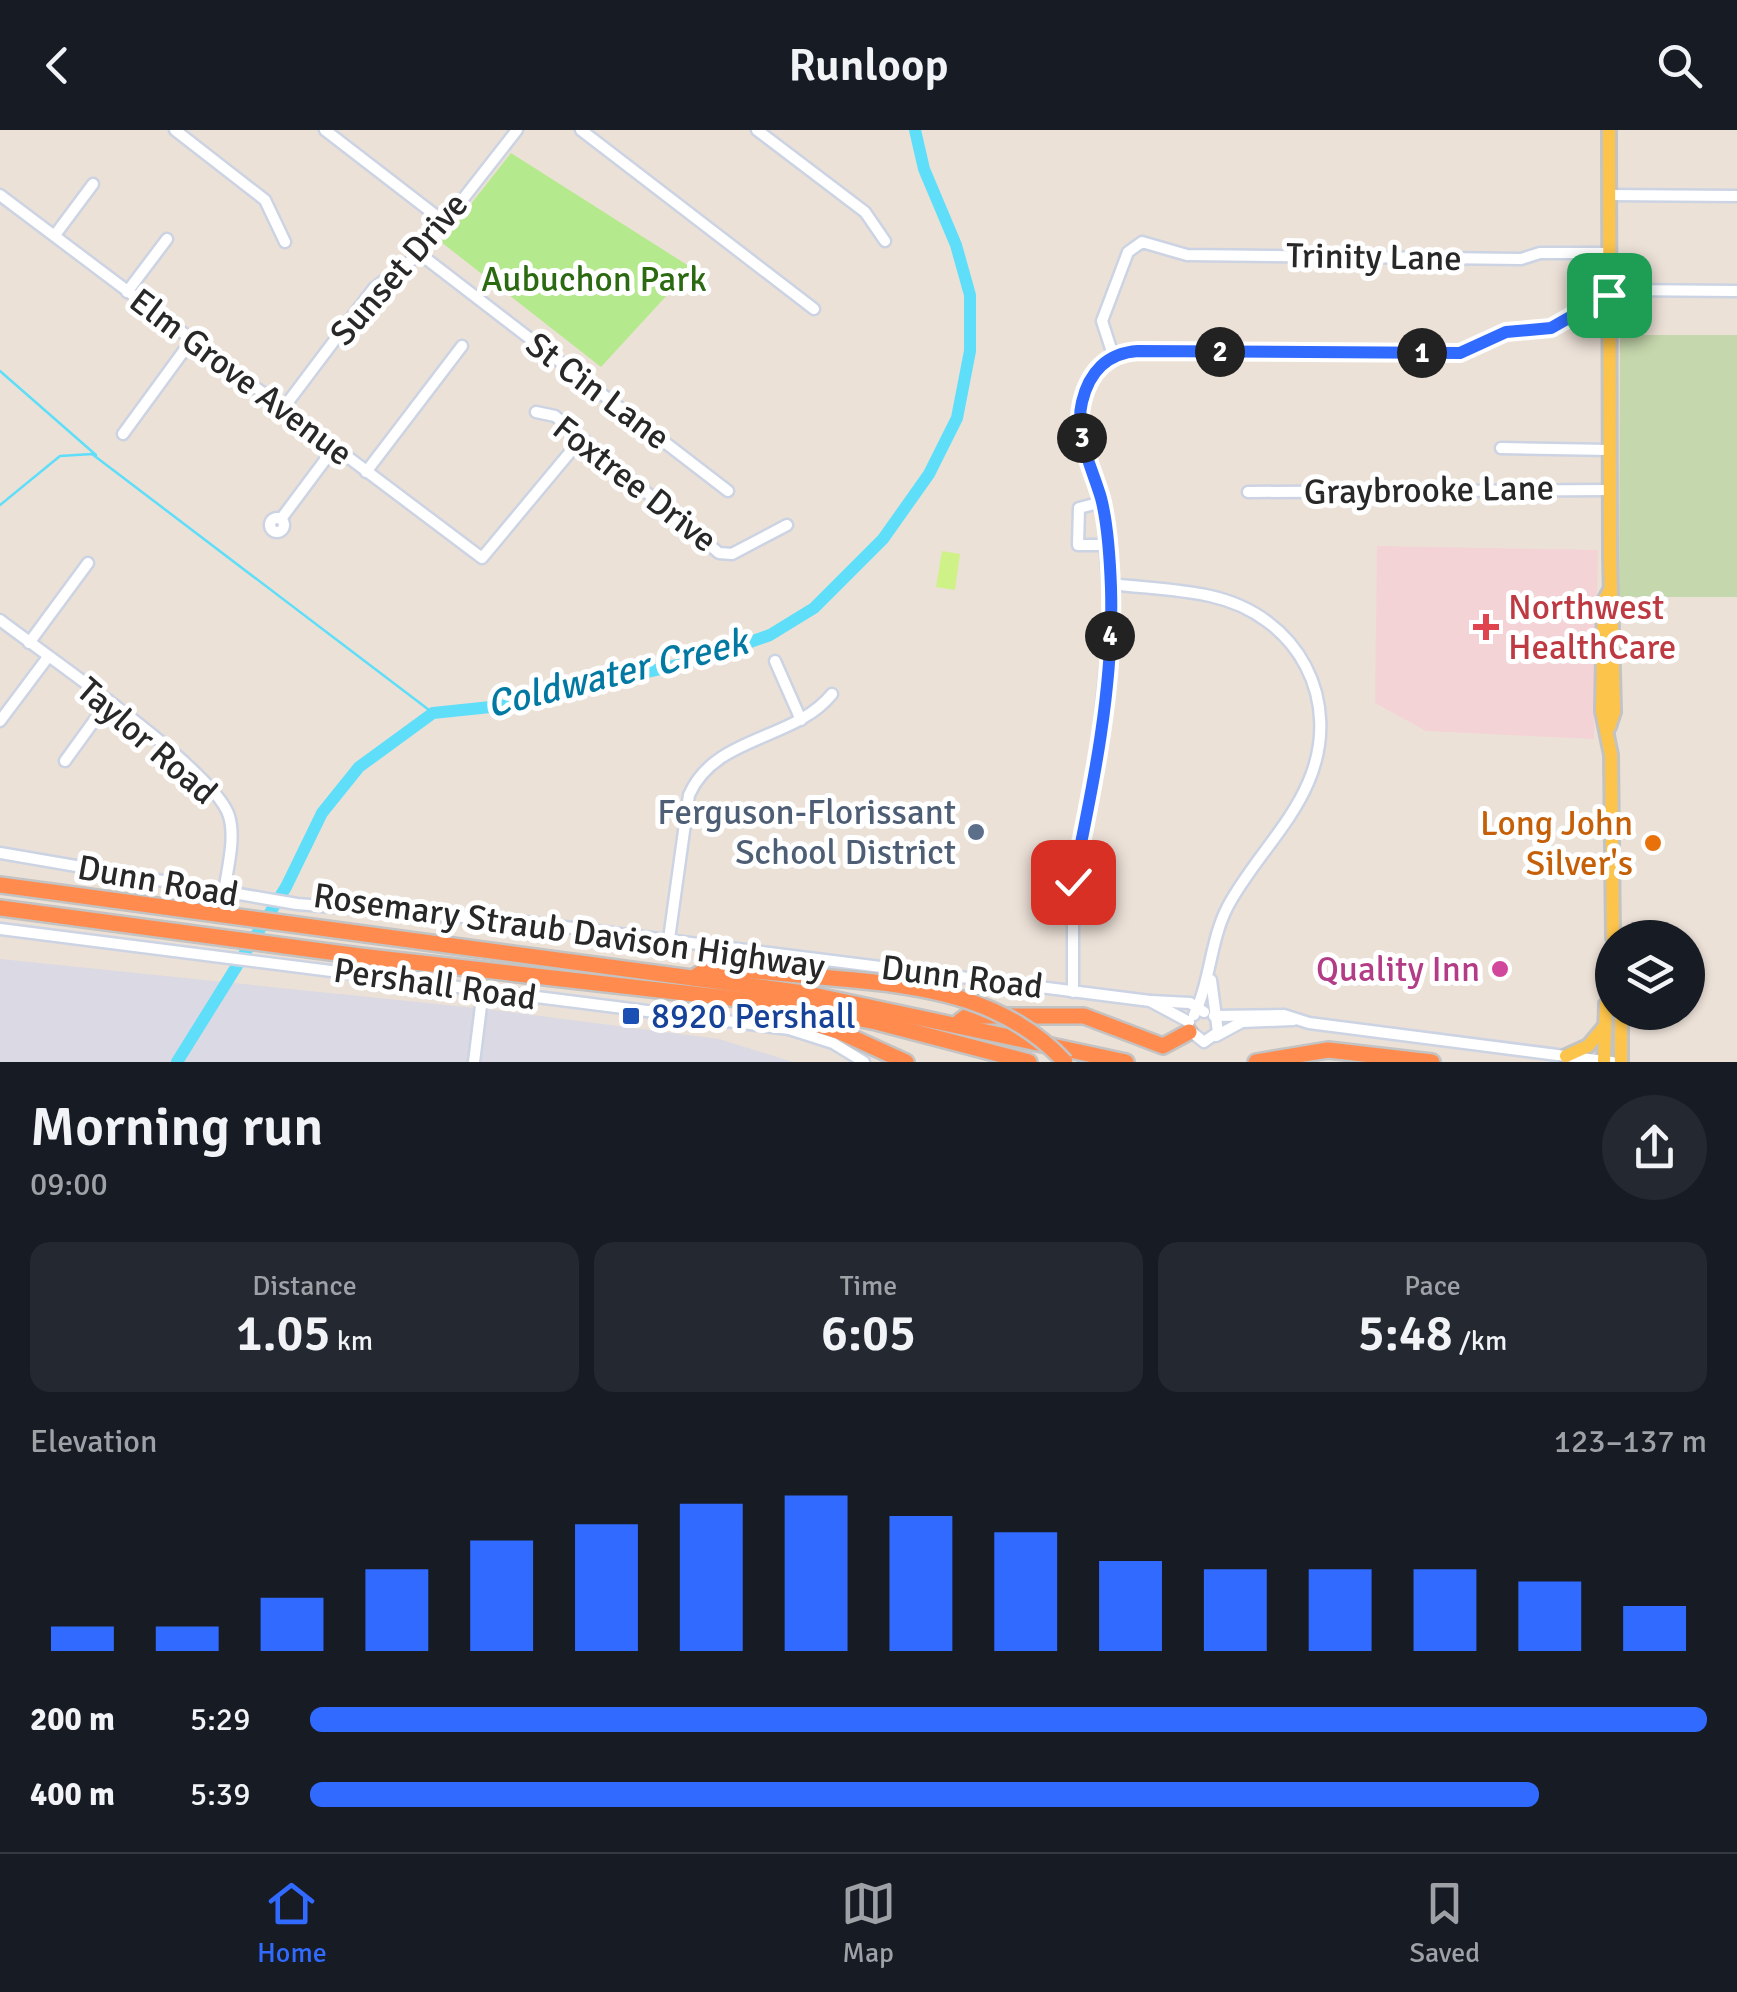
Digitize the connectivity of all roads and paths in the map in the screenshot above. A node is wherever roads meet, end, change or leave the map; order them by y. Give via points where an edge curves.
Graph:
1 (175, 130) edge
2 (325, 130) edge
3 (517, 130) edge
4 (581, 130) edge
5 (757, 130) edge
6 (1609, 130) edge
7 (92, 184) dead end
8 (0, 195) edge
9 (1609, 195) junction
10 (1737, 196) edge
11 (444, 221) junction
12 (55, 235) junction
13 (168, 239) dead end
14 (886, 240) dead end
15 (285, 242) dead end
16 (1608, 253) junction
17 (420, 254) junction
18 (1737, 291) edge
19 (127, 292) junction
20 (1609, 295) junction
21 (814, 309) dead end
22 (1577, 314) junction
23 (1609, 327) junction
24 (191, 341) junction
25 (462, 346) dead end
26 (1109, 358) junction
27 (282, 410) junction
28 (536, 412) dead end
29 (123, 434) dead end
30 (580, 439) junction
31 (334, 448) junction
32 (1501, 448) dead end
33 (1610, 450) junction
34 (366, 472) junction
35 (1610, 490) junction
36 (728, 492) dead end
37 (1248, 492) dead end
38 (1102, 502) junction
39 (281, 519) dead end
40 (787, 525) dead end
41 (1106, 545) junction
42 (88, 563) dead end
43 (1111, 584) junction
44 (0, 620) edge
45 (29, 642) junction
46 (48, 657) junction
47 (775, 662) dead end
48 (832, 694) dead end
49 (107, 703) junction
50 (801, 720) junction
51 (0, 721) edge
52 (65, 761) dead end
53 (0, 854) edge
54 (0, 885) edge
55 (224, 893) junction
56 (0, 908) edge
57 (1613, 920) edge
58 (0, 929) edge
59 (669, 939) junction
60 (225, 947) junction
61 (692, 978) junction
62 (483, 990) junction
63 (1073, 992) junction
64 (755, 1001) junction
65 (1150, 1001) junction
66 (1200, 1017) junction
67 (1294, 1020) junction
68 (956, 1023) junction
69 (1601, 1030) edge
70 (1605, 1030) edge
71 (1621, 1030) edge
72 (1216, 1036) junction
73 (1566, 1056) junction
74 (474, 1062) edge
75 (864, 1062) edge
76 (906, 1062) edge
77 (1030, 1062) edge
78 (1065, 1062) edge
79 (1126, 1062) edge
80 (1256, 1062) edge
81 (1432, 1062) edge
82 (1607, 1062) edge
83 (1622, 1062) edge

1 - 15 street via 264,200
2 - 11 street
3 - 11 street, Sunset Drive
4 - 21 street
5 - 14 street via 860,208
6 - 9 main road
7 - 12 street
8 - 12 street, Elm Grove Avenue
9 - 10 street
9 - 16 main road
11 - 17 street, Sunset Drive
12 - 19 street, Elm Grove Avenue
13 - 19 street
16 - 20 main road
16 - 26 street, Trinity Lane via 1521,259 1195,255 1142,242 1128,252 1102,321
17 - 27 street, Sunset Drive via 374,288
17 - 36 street, St Cin Lane
18 - 20 street via 1632,288
19 - 24 street, Elm Grove Avenue
20 - 22 street
20 - 23 main road
22 - 23 main road via 1596,315
22 - 26 street via 1551,328 1500,334 1460,353 1138,351
23 - 33 main road
24 - 27 street, Elm Grove Avenue
24 - 29 street
25 - 34 street
26 - 38 street via 1092,375 1080,407 1085,452
27 - 31 street, Elm Grove Avenue
28 - 30 street, Foxtree Drive via 555,416
30 - 34 street, Elm Grove Avenue via 482,558
30 - 40 street, Foxtree Drive via 720,553 732,554
31 - 34 street, Elm Grove Avenue
31 - 39 street
32 - 33 street
33 - 35 main road
35 - 37 street, Graybrooke Lane
35 - 57 main road via 1602,711 1609,727
38 - 41 street
38 - 41 street via 1079,508 1078,545
41 - 43 street
42 - 45 street
43 - 63 street via 1097,758 1073,882
43 - 66 street via 1211,596 1272,623 1293,643 1320,702 1322,734 1309,781 1228,906
44 - 45 street, Taylor Road
45 - 46 street, Taylor Road
46 - 49 street, Taylor Road
46 - 51 street
47 - 50 street
48 - 50 street
49 - 52 street
49 - 55 street, Taylor Road via 182,760 228,812
50 - 59 street via 711,761 698,776 689,794
53 - 55 street, Dunn Road
54 - 61 highway, Rosemary Straub Davison Highway
55 - 59 street, Dunn Road
56 - 60 highway, Rosemary Straub Davison Highway
58 - 60 street, Pershall Road
59 - 63 street, Dunn Road
60 - 62 street, Pershall Road via 260,960
60 - 64 highway, Rosemary Straub Davison Highway via 269,945
61 - 68 highway, Rosemary Straub Davison Highway via 828,996
61 - 78 highway, bridge via 710,968 929,989 976,1002 1028,1030
62 - 74 street
62 - 75 street, Pershall Road via 789,1030 833,1043
63 - 65 street, Dunn Road
64 - 76 highway
64 - 77 highway, Rosemary Straub Davison Highway via 876,1022
65 - 66 street, Dunn Road
65 - 66 street, Dunn Road via 1160,998
66 - 67 street, Dunn Road via 1270,1014
66 - 68 highway via 1163,1046 1084,1016 967,1016
66 - 72 street via 1219,1027
66 - 72 street via 1204,1042
67 - 72 street, Dunn Road via 1242,1022
67 - 73 street, Dunn Road
68 - 79 highway, Rosemary Straub Davison Highway
69 - 73 main road via 1588,1046
70 - 82 main road
71 - 83 main road
73 - 82 street, Dunn Road
80 - 81 highway via 1350,1050

